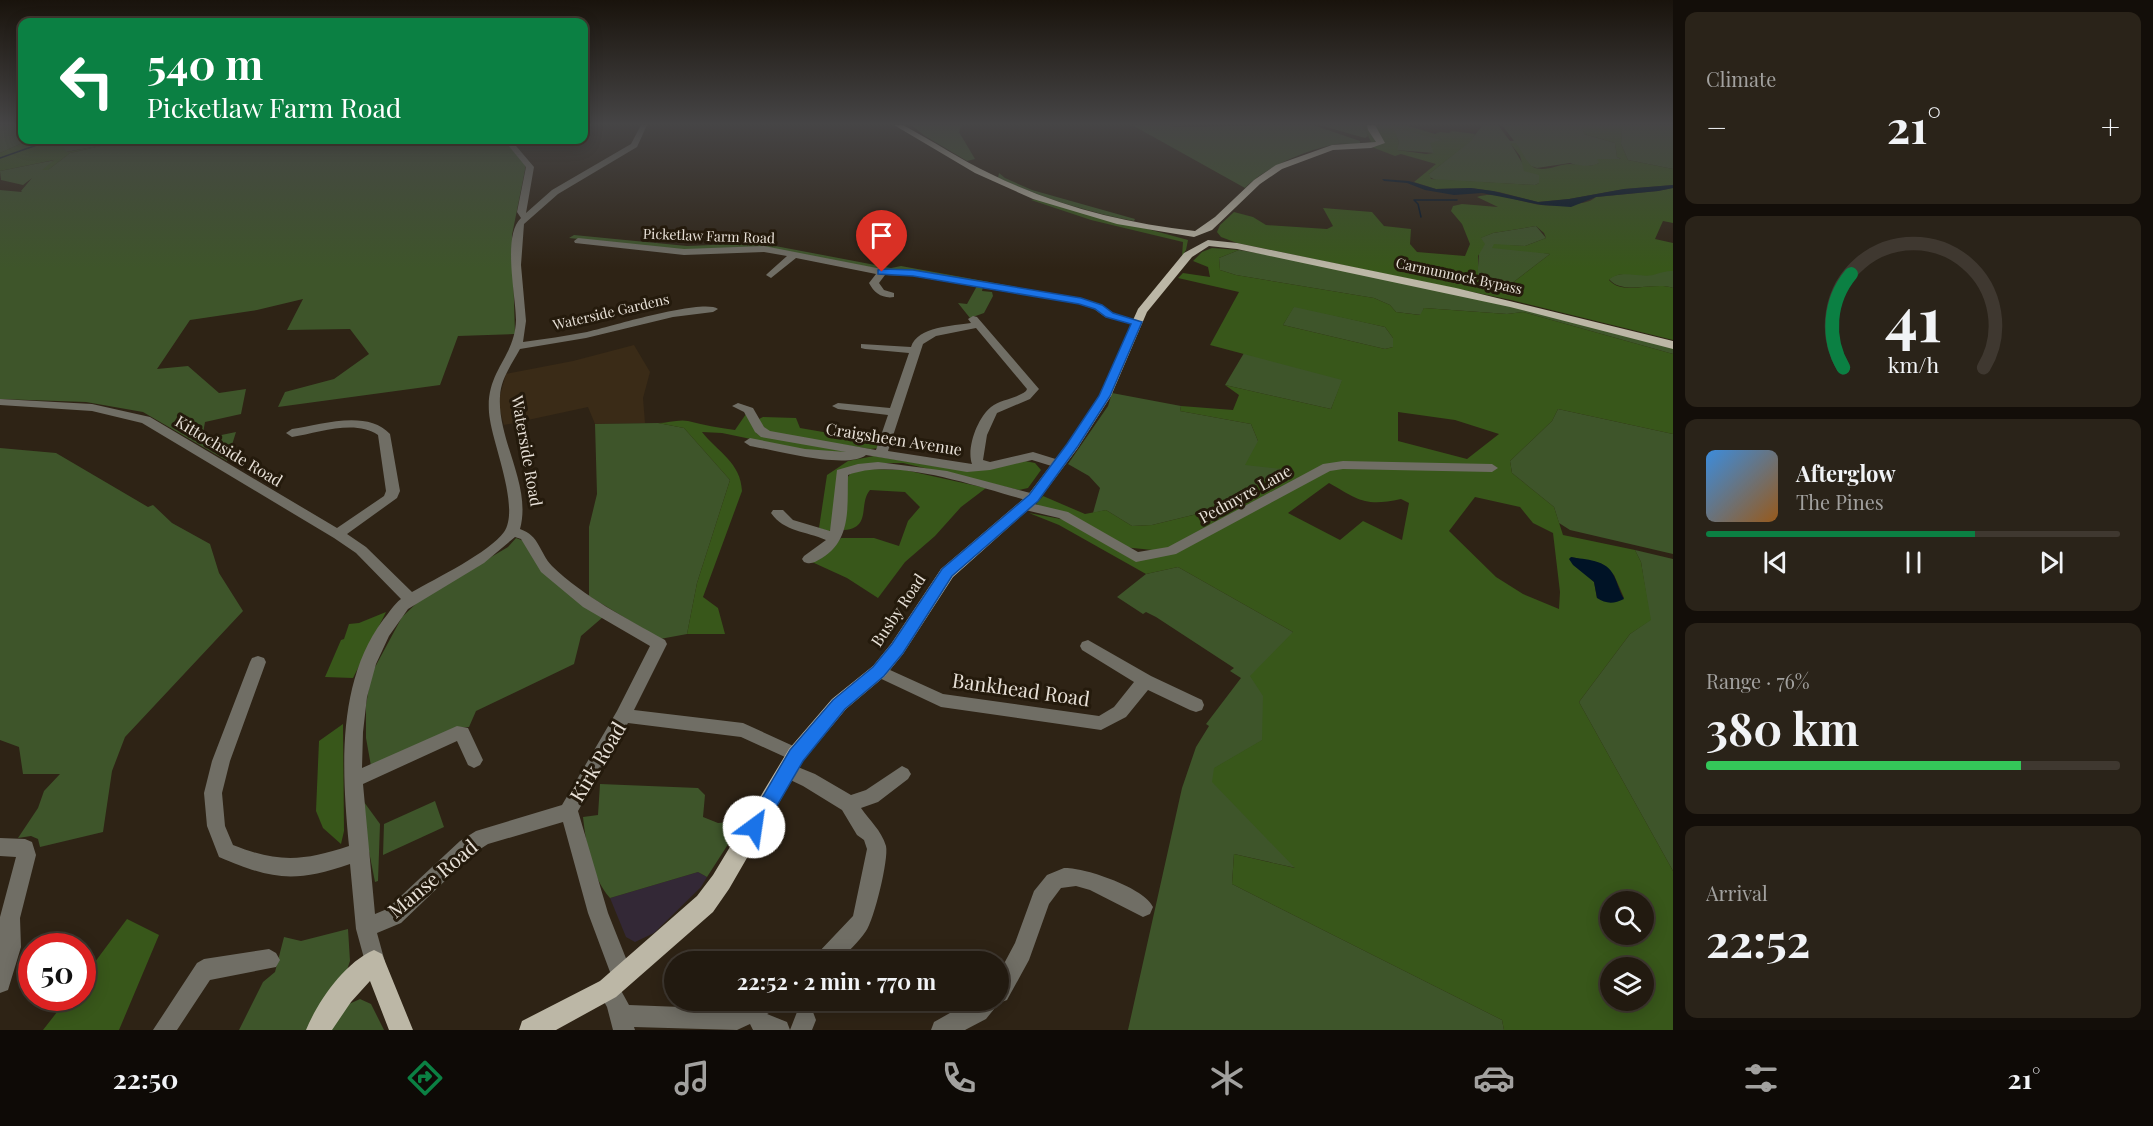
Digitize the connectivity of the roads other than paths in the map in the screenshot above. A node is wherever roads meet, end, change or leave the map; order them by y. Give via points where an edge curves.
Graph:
1 (529, 173) edge
2 (587, 173) edge
3 (984, 173) edge
4 (1269, 173) edge
5 (525, 217) junction
6 (1213, 225) junction
7 (1210, 240) junction
8 (1193, 241) junction
9 (583, 244) dead end
10 (794, 255) junction
11 (882, 272) junction
12 (771, 276) dead end
13 (879, 292) junction
14 (891, 296) dead end
15 (869, 298) dead end
16 (712, 309) dead end
17 (1137, 322) junction
18 (1673, 345) edge
19 (517, 346) junction
20 (865, 346) dead end
21 (914, 350) junction
22 (0, 402) edge
23 (738, 406) dead end
24 (838, 406) dead end
25 (893, 412) junction
26 (292, 433) dead end
27 (750, 442) dead end
28 (876, 453) junction
29 (1058, 464) junction
30 (982, 467) junction
31 (1492, 468) dead end
32 (1030, 502) junction
33 (778, 513) dead end
34 (512, 531) junction
35 (337, 534) junction
36 (835, 538) junction
37 (809, 560) dead end
38 (412, 598) junction
39 (1088, 646) dead end
40 (258, 662) dead end
41 (879, 671) junction
42 (1145, 681) junction
43 (1196, 705) dead end
44 (623, 716) junction
45 (474, 759) dead end
46 (792, 763) junction
47 (902, 774) dead end
48 (354, 780) junction
49 (849, 804) junction
50 (569, 811) junction
51 (0, 847) edge
52 (359, 852) junction
53 (1135, 898) dead end
54 (367, 927) junction
55 (834, 951) edge
56 (269, 960) dead end
57 (374, 962) junction
58 (1009, 974) edge
59 (0, 982) edge
60 (615, 983) junction
61 (751, 1011) edge
62 (978, 1011) edge
63 (623, 1023) edge
64 (164, 1030) edge
65 (318, 1030) edge
66 (401, 1030) edge
67 (531, 1030) edge
68 (942, 1030) edge

1 - 5 street, Waterside Road via 521,212
2 - 5 street via 555,192
3 - 8 main road via 1078,210 1174,232
4 - 6 main road, Busby Road
5 - 19 street, Waterside Road via 520,223 518,247 522,318
6 - 7 main road
6 - 8 main road, Busby Road
7 - 8 main road, Busby Road
7 - 8 main road, Carmunnock Bypass
7 - 18 main road, Carmunnock Bypass via 1521,305
8 - 17 main road, Busby Road
9 - 10 street, Picketlaw Farm Road via 684,252 764,249
10 - 11 street, Picketlaw Farm Road
10 - 12 street, Picketlaw Farm Road via 785,268
11 - 13 street via 874,283
11 - 17 street, Picketlaw Farm Road via 913,273 1081,301 1109,315
13 - 14 street
13 - 15 street
16 - 19 street, Waterside Gardens
17 - 29 main road, Busby Road via 1105,396
19 - 34 street, Waterside Road via 498,375 494,393 497,426 516,510
20 - 21 street
21 - 25 street
21 - 30 street via 921,339 933,333 975,322 1033,389 1028,396 993,411 977,455
22 - 35 street, Kittochside Road via 98,407 146,420
23 - 28 street, Craigsheen Avenue via 749,410 763,434
24 - 25 street
25 - 28 street
26 - 35 street via 358,424 378,427 384,434 393,491 390,498
27 - 28 street via 811,456 839,458
28 - 30 street, Craigsheen Avenue
29 - 30 street, Craigsheen Avenue via 1033,456
29 - 32 main road, Busby Road
31 - 32 street, Pedmyre Lane via 1327,468 1171,551 1136,557 1063,515
32 - 36 street, Pedmyre Lane via 965,480 900,467 860,466 842,473 840,526
32 - 41 main road, Busby Road via 947,573
33 - 36 street via 791,526
34 - 38 street via 485,554
34 - 44 street via 526,536 546,568 588,603 659,644
35 - 38 street, Kittochside Road via 361,550 403,594
36 - 37 street via 825,552
38 - 48 street via 393,615 366,668 357,702
39 - 42 street
40 - 52 street via 213,793 216,826 226,851 255,864 297,870
41 - 42 street, Bankhead Road via 941,700 1101,723 1120,712
41 - 46 main road, Busby Road via 839,704
42 - 43 street
44 - 46 street, Kirk Road via 743,730
44 - 50 street, Kirk Road via 579,787
45 - 48 street via 462,733 458,733
46 - 49 street, Kirk Road via 809,780
46 - 60 main road, Busby Road via 705,904
47 - 49 street via 872,796
48 - 52 street
49 - 55 street via 877,849 861,923
50 - 54 street, Manse Road via 483,837 467,847 394,916
50 - 60 street, Kirk Road
51 - 59 street via 25,848 26,855 10,918 10,947
52 - 54 street
53 - 58 street via 1088,880 1059,879 1039,899 1024,946
54 - 57 street
56 - 64 street via 204,970
57 - 65 main road via 346,987
57 - 66 main road
60 - 63 street, Kirk Road
60 - 67 main road, Busby Road
61 - 63 street via 735,1020
62 - 68 street

